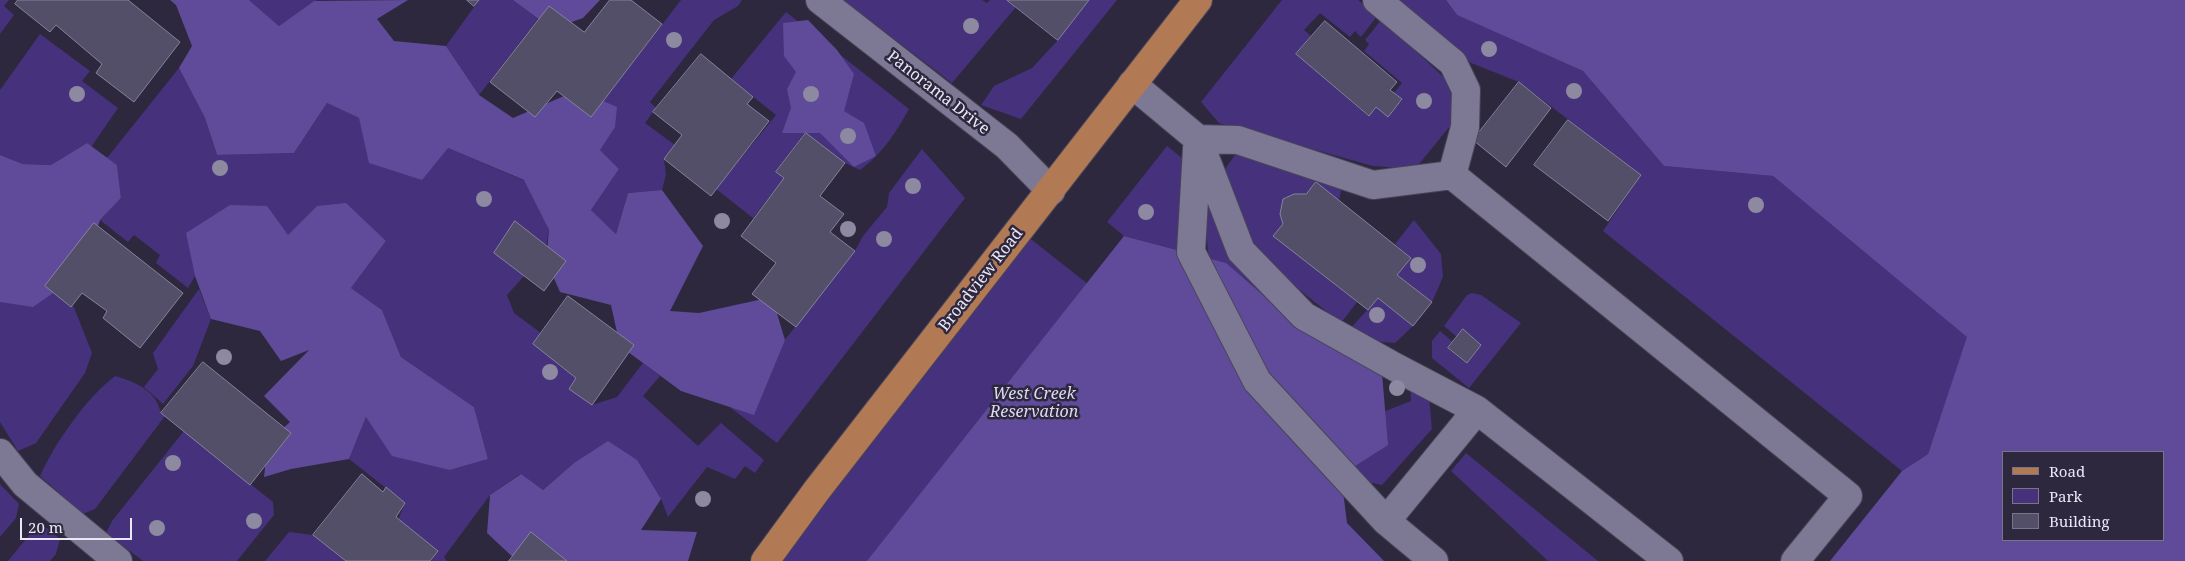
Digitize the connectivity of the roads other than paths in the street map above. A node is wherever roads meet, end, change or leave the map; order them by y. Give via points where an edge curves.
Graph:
1 (820, 0) edge
2 (1198, 0) edge
3 (1377, 0) edge
4 (1132, 84) junction
5 (1198, 139) junction
6 (1452, 175) junction
7 (1051, 191) junction
8 (1477, 410) junction
9 (0, 453) edge
10 (1386, 520) junction
11 (118, 561) edge
12 (765, 561) edge
13 (1434, 561) edge
14 (1668, 561) edge
15 (1795, 561) edge

1 - 7 street, Panorama Drive via 1007,146
2 - 4 main road, Broadview Road
3 - 6 street via 1453,63 1466,90 1465,127
4 - 5 street
4 - 7 main road, Broadview Road
5 - 6 street via 1238,140 1373,185
5 - 8 street via 1241,251 1304,316
5 - 10 street via 1191,252 1257,380
6 - 15 street via 1848,496
7 - 12 main road, Broadview Road
8 - 10 street
8 - 14 street
9 - 11 street via 25,484
10 - 13 street

